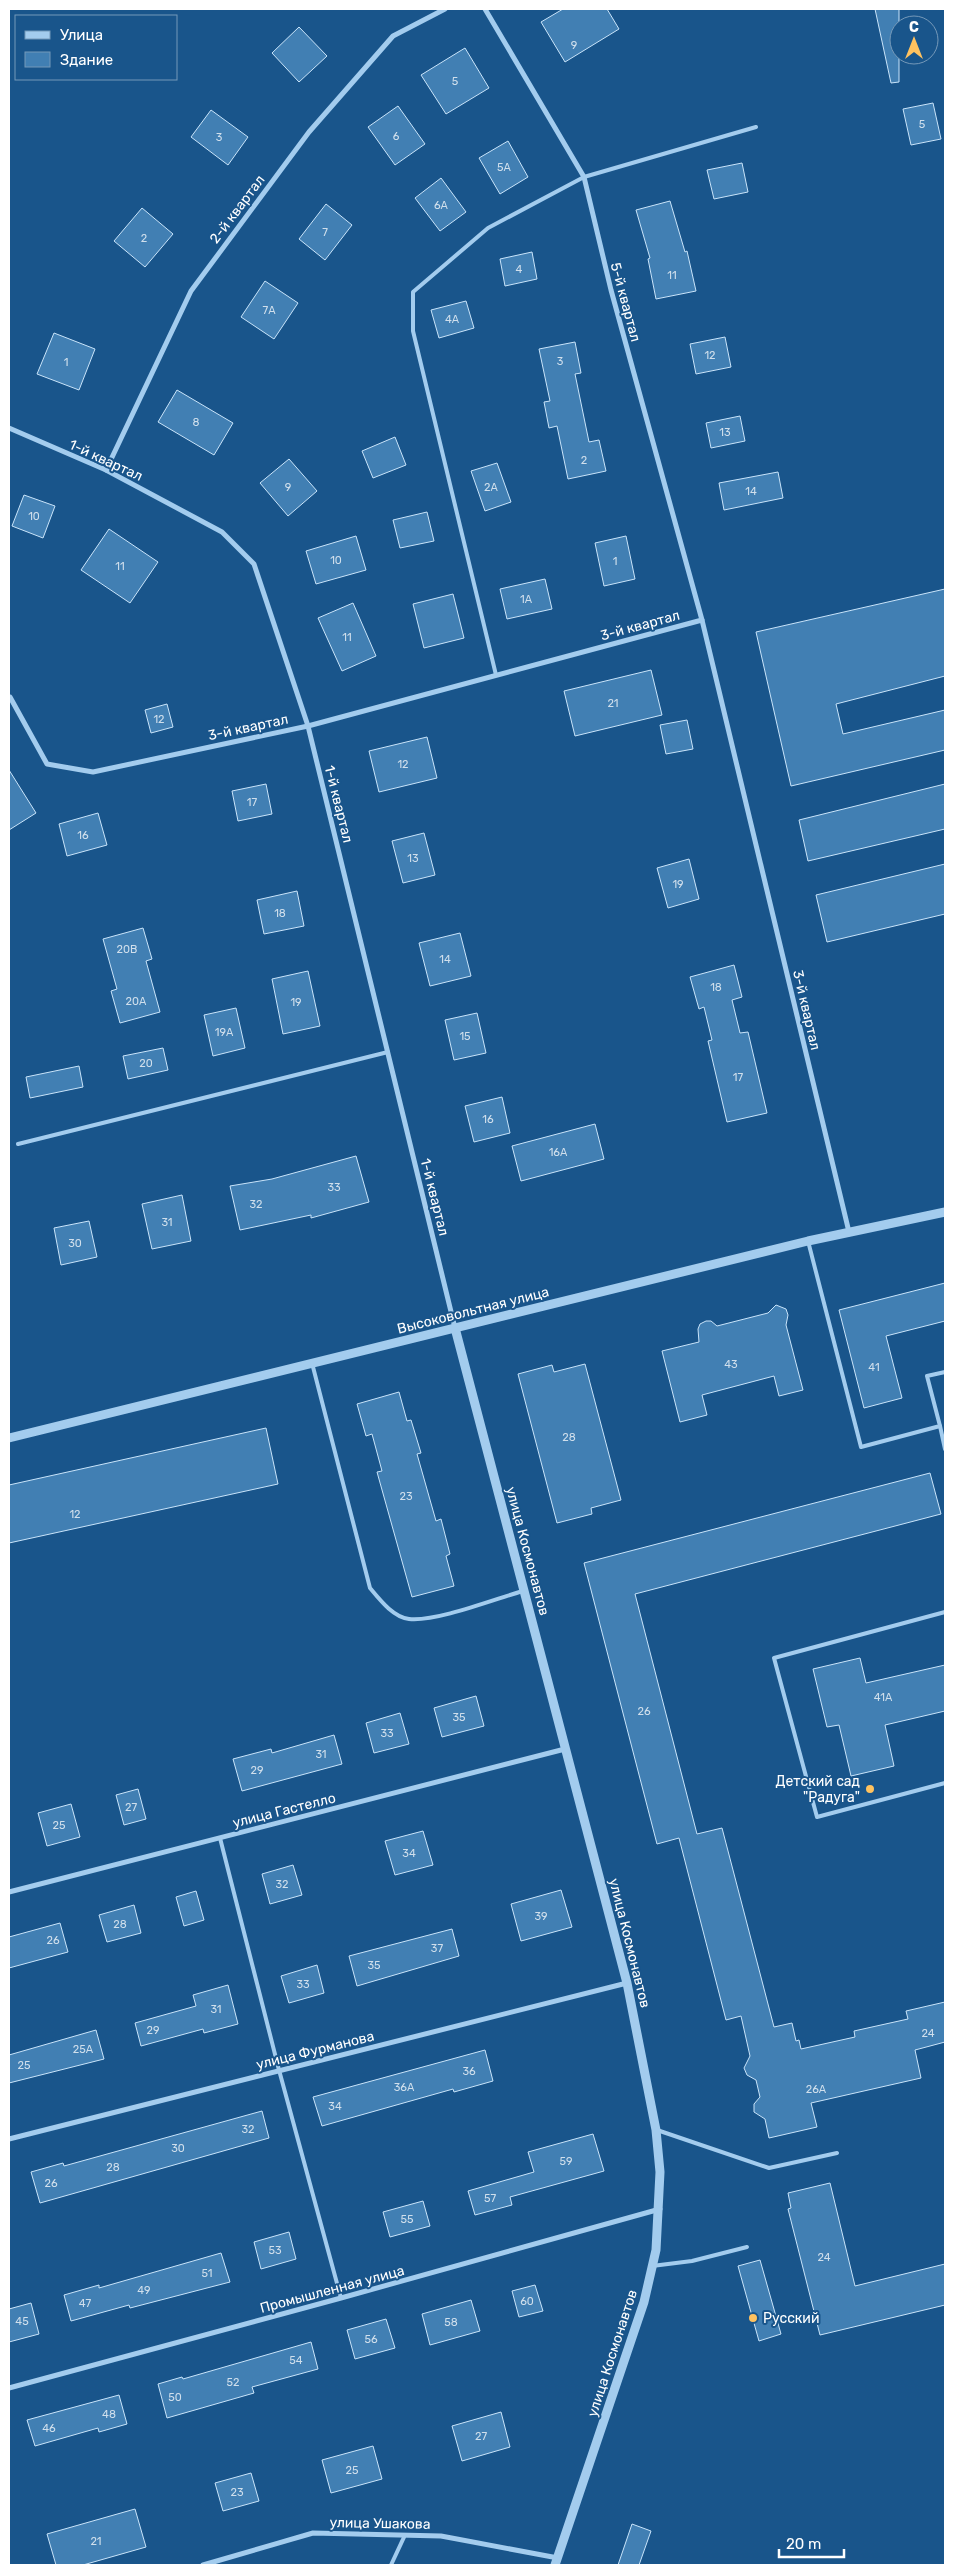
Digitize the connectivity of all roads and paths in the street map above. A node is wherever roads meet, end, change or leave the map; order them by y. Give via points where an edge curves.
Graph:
1 (445, 9) edge
2 (485, 9) edge
3 (756, 127) dead end
4 (584, 177) junction
5 (9, 428) edge
6 (106, 470) junction
7 (702, 620) junction
8 (496, 675) junction
9 (10, 696) dead end
10 (308, 726) junction
11 (388, 1052) junction
12 (18, 1144) dead end
13 (945, 1212) edge
14 (849, 1232) junction
15 (808, 1241) junction
16 (455, 1328) junction
17 (312, 1363) junction
18 (945, 1372) edge
19 (940, 1426) junction
20 (9, 1438) edge
21 (945, 1449) edge
22 (524, 1591) junction
23 (945, 1612) edge
24 (565, 1749) junction
25 (945, 1782) edge
26 (220, 1838) junction
27 (9, 1892) edge
28 (627, 1982) junction
29 (279, 2070) junction
30 (656, 2130) junction
31 (9, 2139) edge
32 (837, 2153) dead end
33 (660, 2209) junction
34 (747, 2247) dead end
35 (652, 2266) junction
36 (341, 2298) junction
37 (9, 2388) edge
38 (404, 2535) junction
39 (556, 2562) edge
40 (203, 2565) edge
41 (391, 2565) edge

1 - 6 street, 2-й квартал via 394,36 309,132 191,291
2 - 4 street, 5-й квартал
3 - 4 lane
4 - 7 street, 5-й квартал via 611,290
4 - 8 lane via 488,228 413,292 413,331
5 - 6 street, 1-й квартал
6 - 10 street, 1-й квартал via 222,532 254,564
7 - 8 street, 3-й квартал
7 - 14 street, 3-й квартал
8 - 10 street, 3-й квартал
9 - 10 street, 3-й квартал via 47,764 93,772
10 - 11 street, 1-й квартал
11 - 12 lane
11 - 16 street, 1-й квартал
13 - 14 street, Высоковольтная улица
14 - 15 street, Высоковольтная улица
15 - 16 street, Высоковольтная улица
15 - 19 lane via 861,1447
16 - 17 street, Высоковольтная улица
16 - 22 street, улица Космонавтов
17 - 20 street, Высоковольтная улица
17 - 22 lane via 370,1588 385,1606 408,1619 434,1616
18 - 19 lane via 927,1376
19 - 21 lane
22 - 24 street, улица Космонавтов
23 - 25 lane via 774,1658 817,1817
24 - 26 street, улица Гастелло
24 - 28 street, улица Космонавтов
26 - 27 street, улица Гастелло
26 - 29 lane
28 - 29 street, улица Фурманова
28 - 30 street, улица Космонавтов
29 - 31 street, улица Фурманова
29 - 36 lane
30 - 32 lane via 769,2168
30 - 33 street, улица Космонавтов
33 - 35 street, улица Космонавтов
33 - 36 street, Промышленная улица
34 - 35 lane via 692,2261
35 - 39 street, улица Космонавтов via 644,2302
36 - 37 street, Промышленная улица
38 - 39 street, улица Ушакова via 441,2536
38 - 40 street, улица Ушакова via 313,2533
38 - 41 lane

